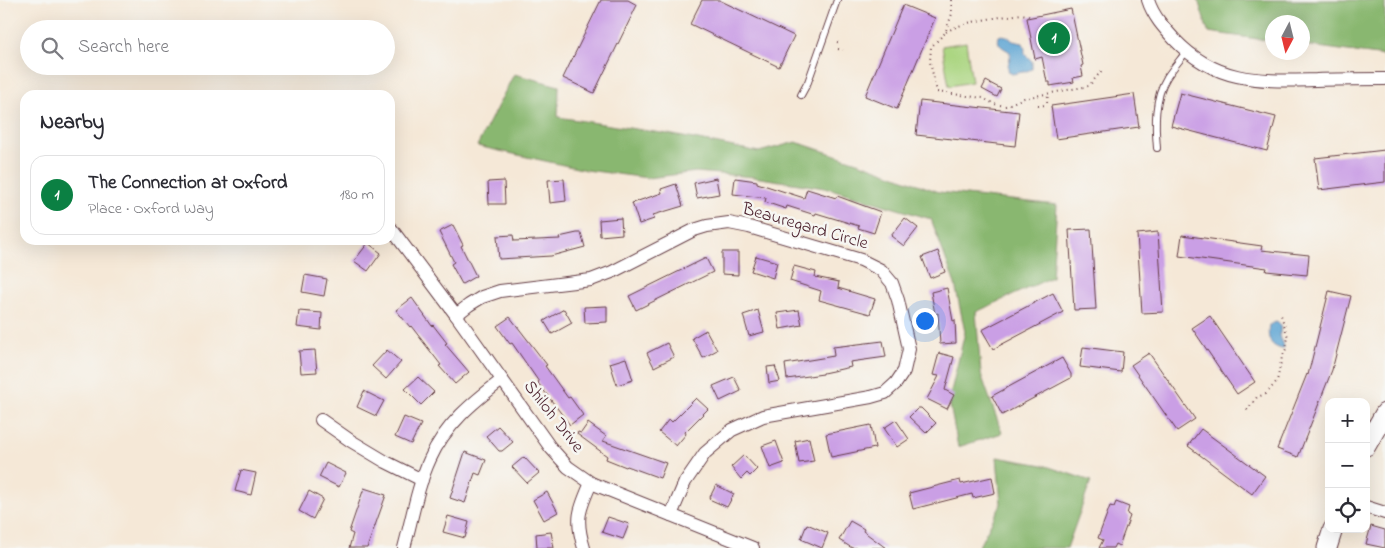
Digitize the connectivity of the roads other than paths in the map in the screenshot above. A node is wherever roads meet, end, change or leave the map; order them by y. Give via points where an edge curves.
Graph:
1 (837, 0) edge
2 (1148, 0) edge
3 (1186, 52) junction
4 (1385, 79) edge
5 (801, 95) dead end
6 (1157, 148) dead end
7 (395, 234) edge
8 (456, 315) junction
9 (502, 380) junction
10 (1385, 413) edge
11 (321, 420) dead end
12 (1368, 443) edge
13 (422, 480) junction
14 (591, 483) junction
15 (1370, 508) edge
16 (1385, 513) edge
17 (671, 515) junction
18 (1332, 533) edge
19 (404, 548) edge
20 (584, 548) edge
21 (753, 548) edge
22 (1327, 548) edge

1 - 5 lane
2 - 3 street via 1152,11
3 - 4 street via 1224,72 1246,79
3 - 6 lane via 1161,91 1155,133
7 - 8 street, Shiloh Drive
8 - 9 street, Shiloh Drive
8 - 17 street, Beauregard Circle via 482,297 500,291 591,280 694,230 717,224 749,227 862,260 881,270 892,283 898,300 908,349 904,371 896,383 885,393 763,416 732,430 705,452 685,482
9 - 13 street via 460,415 443,436
9 - 14 street, Shiloh Drive via 550,447 568,467
10 - 12 street
11 - 13 street via 386,462
13 - 19 street
14 - 17 street, Shiloh Drive
14 - 20 street via 581,505 578,524
15 - 16 street
17 - 21 street, Shiloh Drive
18 - 22 street

